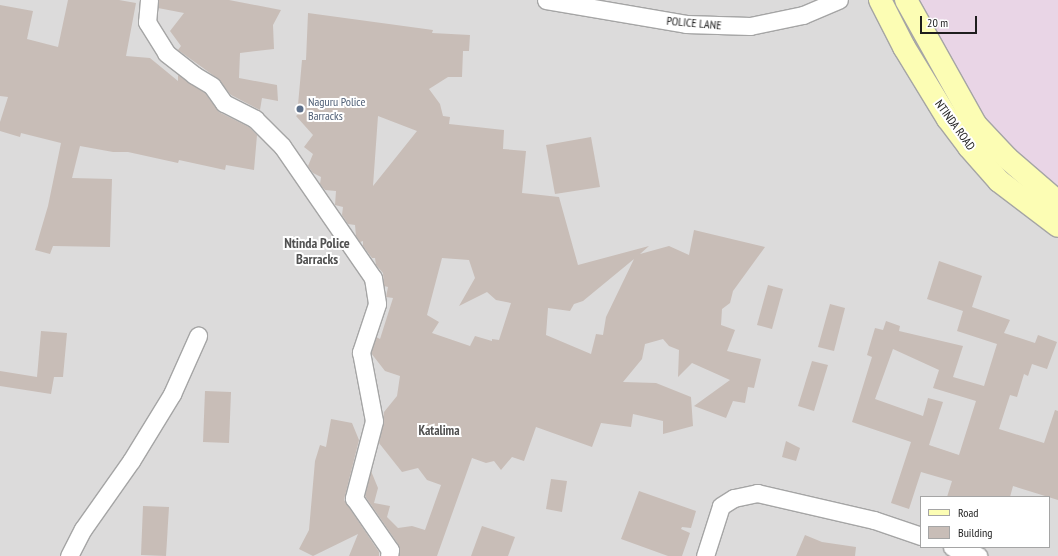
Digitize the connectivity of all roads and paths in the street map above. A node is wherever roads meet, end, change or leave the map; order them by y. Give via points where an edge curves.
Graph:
1 (149, 0) edge
2 (546, 0) edge
3 (839, 0) edge
4 (880, 0) edge
5 (906, 0) edge
6 (1058, 202) edge
7 (1058, 226) edge
8 (198, 336) dead end
9 (920, 536) edge
10 (955, 548) edge
11 (68, 556) edge
12 (389, 556) edge
13 (705, 556) edge
14 (978, 556) edge

1 - 12 street via 147,22 166,53 212,86 224,103 255,119 282,146 373,278 377,304 361,352 374,421 354,498 387,544
2 - 3 street, POLICE LANE via 686,24 750,26 803,15
4 - 7 main road, NTINDA ROAD via 912,60 948,119 969,146 999,181
5 - 6 main road, NTINDA ROAD via 976,125 1007,158
8 - 11 street via 172,394
9 - 13 street via 874,520 757,493 734,498 721,506
10 - 14 street

